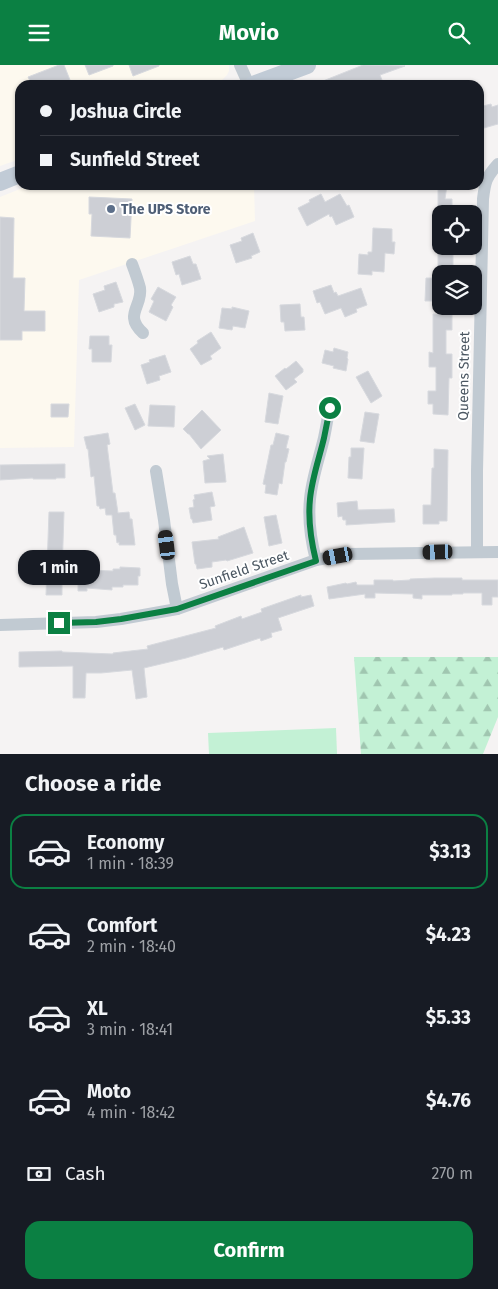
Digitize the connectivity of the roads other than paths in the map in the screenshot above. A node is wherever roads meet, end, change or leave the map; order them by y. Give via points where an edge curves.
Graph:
1 (240, 65) edge
2 (307, 65) edge
3 (247, 80) edge
4 (266, 80) edge
5 (494, 168) edge
6 (15, 176) edge
7 (0, 182) edge
8 (132, 264) dead end
9 (143, 333) dead end
10 (330, 408) dead end
11 (156, 471) dead end
12 (477, 552) junction
13 (498, 552) edge
14 (316, 561) junction
15 (177, 609) junction
16 (0, 625) edge

1 - 3 street
2 - 4 main road
5 - 12 street, Queens Street via 485,183 483,199
6 - 7 main road
8 - 9 street via 140,288 140,298 133,313 137,328
10 - 14 street via 310,500
11 - 15 street
12 - 13 street, Sunfield Street
12 - 14 street, Sunfield Street via 348,554
14 - 15 street, Sunfield Street
15 - 16 street, Sunfield Street via 96,622

